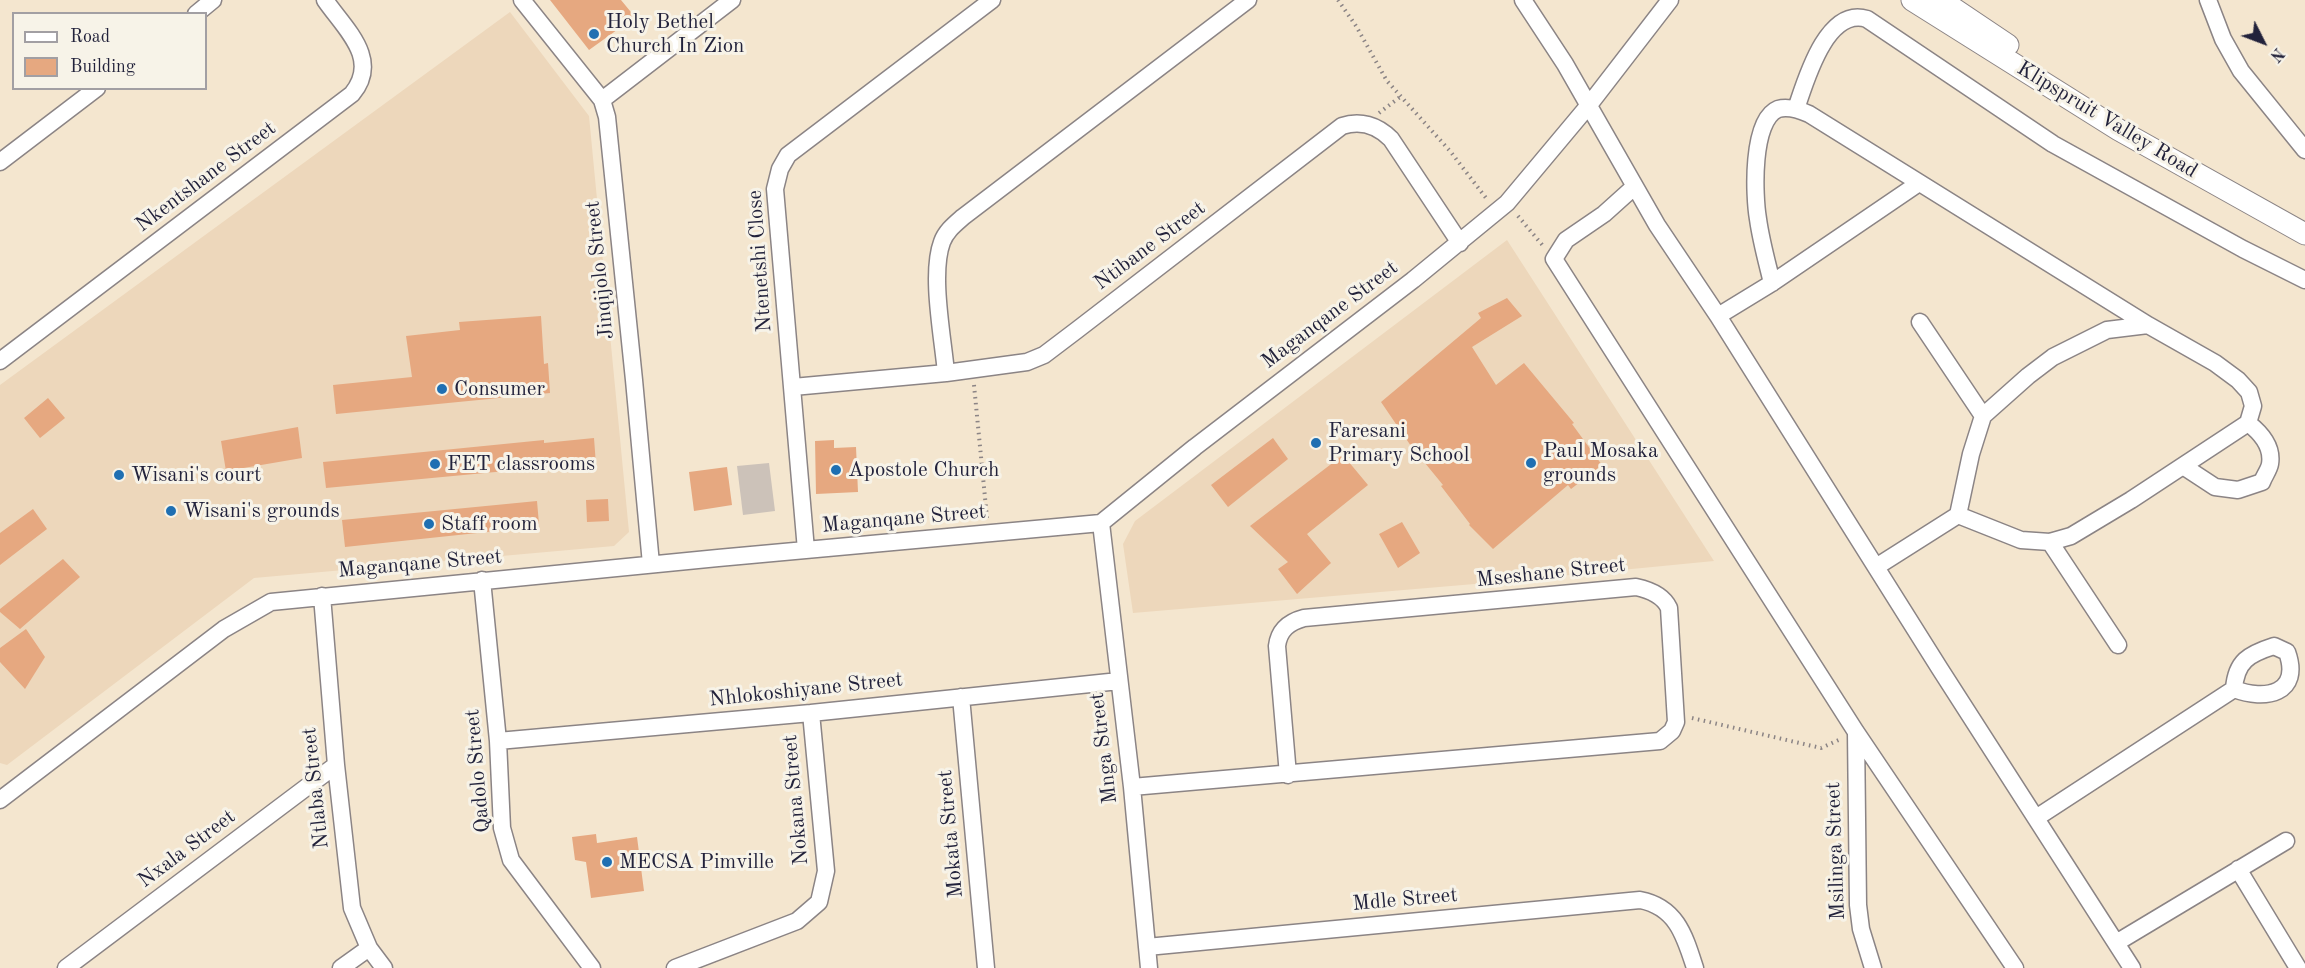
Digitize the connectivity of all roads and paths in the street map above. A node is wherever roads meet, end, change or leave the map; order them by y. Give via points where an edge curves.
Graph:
1 (213, 0) edge
2 (325, 0) edge
3 (522, 0) edge
4 (992, 0) edge
5 (1248, 0) edge
6 (1338, 0) edge
7 (1670, 0) edge
8 (1912, 0) edge
9 (1941, 0) edge
10 (2208, 0) edge
11 (726, 2) edge
12 (1526, 2) edge
13 (198, 12) edge
14 (94, 90) edge
15 (602, 100) junction
16 (1589, 105) junction
17 (1796, 110) junction
18 (2305, 150) edge
19 (0, 162) edge
20 (1920, 183) junction
21 (1634, 187) junction
22 (1502, 207) junction
23 (2280, 214) junction
24 (2305, 222) edge
25 (2305, 234) edge
26 (1460, 243) junction
27 (1554, 259) junction
28 (2305, 280) edge
29 (1772, 283) junction
30 (1718, 316) junction
31 (1920, 322) dead end
32 (2148, 325) junction
33 (0, 361) edge
34 (973, 370) junction
35 (946, 373) junction
36 (793, 387) junction
37 (1983, 416) junction
38 (2248, 423) junction
39 (2182, 466) junction
40 (1958, 515) junction
41 (1101, 523) junction
42 (988, 533) junction
43 (2050, 542) junction
44 (806, 550) junction
45 (651, 564) junction
46 (1876, 567) junction
47 (482, 580) junction
48 (322, 596) junction
49 (2118, 645) dead end
50 (1119, 681) junction
51 (2234, 689) dead end
52 (961, 696) junction
53 (812, 713) junction
54 (1676, 715) junction
55 (1856, 732) junction
56 (498, 741) junction
57 (336, 765) junction
58 (1288, 775) junction
59 (1132, 787) junction
60 (0, 800) edge
61 (2036, 818) junction
62 (2286, 841) dead end
63 (2238, 869) junction
64 (2116, 943) junction
65 (1147, 947) junction
66 (369, 948) junction
67 (66, 968) edge
68 (341, 968) edge
69 (384, 968) edge
70 (592, 968) edge
71 (675, 968) edge
72 (986, 968) edge
73 (1149, 968) edge
74 (1695, 968) edge
75 (1873, 968) edge
76 (2015, 968) edge
77 (2132, 968) edge
78 (2298, 968) edge

1 - 13 street
2 - 33 street, Nkentshane Street via 360,47 363,69 352,94
3 - 15 street, Jinqijolo Street
4 - 36 street, Ntenetshi Close via 788,155 781,166 775,189
5 - 35 street via 963,217 946,235 938,275
6 - 22 path via 1386,81
7 - 16 street, Maganqane Street
8 - 23 street, Klipspruit Valley Road via 2120,130
9 - 23 street, Klipspruit Valley Road via 2098,105
10 - 18 street via 2241,71
11 - 15 street
12 - 16 street
14 - 19 street
15 - 45 street, Jinqijolo Street via 613,167
16 - 21 street
16 - 22 street, Maganqane Street
17 - 20 street via 1809,114
17 - 28 street via 1812,62 1830,34 1851,18 1867,19 2053,144
17 - 29 street via 1781,109 1770,116 1756,158 1757,218
20 - 29 street
20 - 32 street
21 - 27 street via 1566,240
21 - 30 street
22 - 26 street, Maganqane Street
22 - 27 path
23 - 24 street, Klipspruit Valley Road
23 - 25 street, Klipspruit Valley Road
26 - 34 street, Ntibane Street via 1391,139 1377,128 1351,123 1342,126 1044,355 1027,362
26 - 41 street, Maganqane Street
27 - 55 street
29 - 30 street
30 - 46 street
31 - 37 street
32 - 37 street via 2107,330 2071,347 2028,376
32 - 38 street via 2215,363 2243,384 2253,400
34 - 35 street, Ntibane Street
34 - 42 path
35 - 36 street, Ntibane Street
36 - 44 street, Ntenetshi Close
37 - 40 street
38 - 39 street
38 - 39 street via 2266,440 2270,463 2262,482 2238,490 2215,487
39 - 43 street via 2071,536
40 - 43 street via 2021,540
40 - 46 street
41 - 42 street, Maganqane Street
41 - 50 street, Mnga Street
42 - 44 street, Maganqane Street
43 - 49 street
44 - 45 street, Maganqane Street
45 - 47 street, Maganqane Street
46 - 61 street
47 - 48 street, Maganqane Street
47 - 56 street, Qadolo Street
48 - 57 street, Ntlaba Street
48 - 60 street, Maganqane Street via 271,602 224,629
50 - 52 street, Nhlokoshiyane Street
50 - 59 street, Mnga Street
51 - 61 street
52 - 53 street, Nhlokoshiyane Street
52 - 72 street, Mokata Street
53 - 56 street, Nhlokoshiyane Street
53 - 71 street, Nokana Street via 826,871 819,902 797,921
54 - 55 path via 1821,748
54 - 58 street via 1669,735 1650,743
54 - 58 street, Mseshane Street via 1671,614 1664,599 1646,589 1304,618 1284,628 1277,646
55 - 75 street, Msilinga Street via 1858,905
55 - 76 street
56 - 70 street, Qadolo Street via 502,828 512,860
57 - 66 street, Ntlaba Street via 352,908
57 - 67 street, Nxala Street
58 - 59 street
59 - 65 street, Mnga Street
61 - 64 street
62 - 63 street
63 - 64 street
63 - 78 street
64 - 77 street
65 - 73 street, Mnga Street
65 - 74 street, Mdle Street via 1640,900 1665,910 1679,926
66 - 68 street
66 - 69 street, Ntlaba Street

